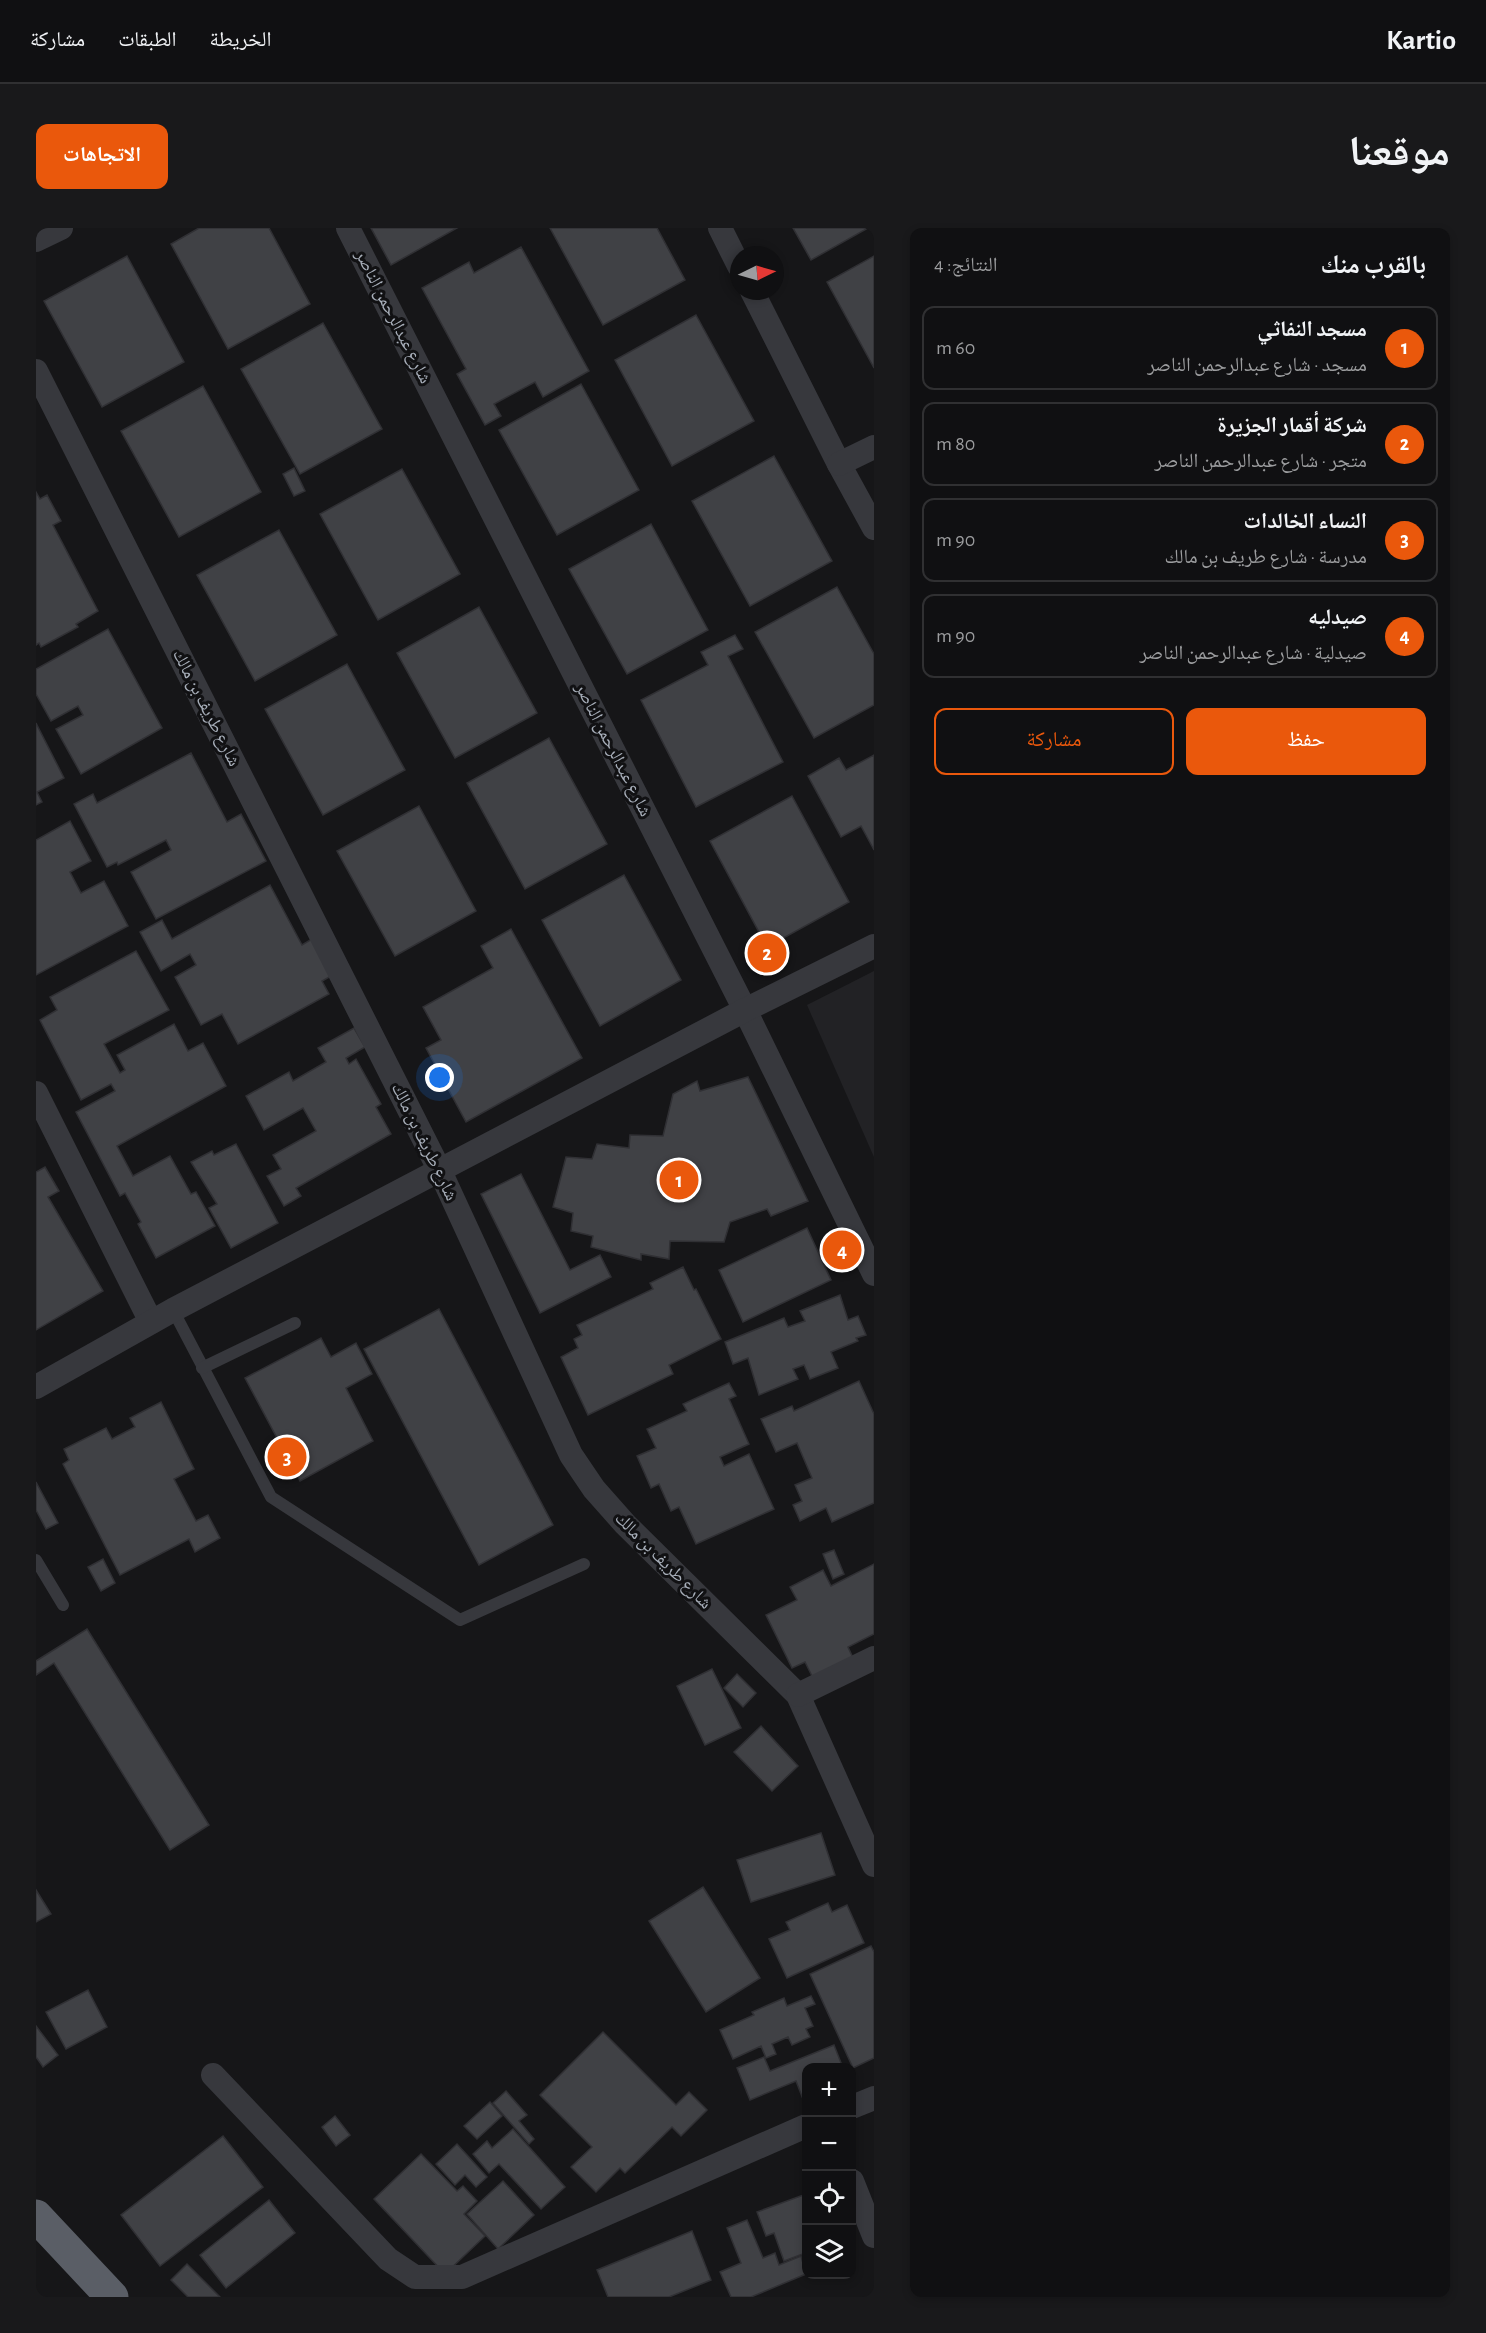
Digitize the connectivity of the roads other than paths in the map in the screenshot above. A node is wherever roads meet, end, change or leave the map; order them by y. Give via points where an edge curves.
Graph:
1 (61, 228) edge
2 (348, 228) edge
3 (720, 228) edge
4 (36, 240) edge
5 (730, 248) edge
6 (757, 300) edge
7 (36, 371) edge
8 (874, 447) edge
9 (839, 464) junction
10 (874, 528) edge
11 (874, 946) edge
12 (745, 1010) junction
13 (36, 1093) edge
14 (440, 1171) junction
15 (874, 1274) edge
16 (173, 1310) junction
17 (151, 1322) junction
18 (295, 1323) dead end
19 (202, 1368) junction
20 (36, 1388) edge
21 (36, 1560) edge
22 (584, 1564) dead end
23 (63, 1605) dead end
24 (874, 1658) edge
25 (798, 1695) junction
26 (874, 1865) edge
27 (213, 2075) dead end
28 (874, 2098) edge
29 (856, 2105) edge
30 (802, 2128) edge
31 (856, 2191) edge
32 (36, 2216) edge
33 (874, 2236) edge
34 (112, 2297) edge

1 - 4 street
2 - 12 street, شارع عبدالرحمن الناصر
3 - 5 street
6 - 9 street
7 - 14 street, شارع طريف بن مالك
8 - 9 street
9 - 10 street
11 - 12 street
12 - 14 street
12 - 15 street, شارع عبدالرحمن الناصر
13 - 17 street
14 - 16 street
14 - 25 street, شارع طريف بن مالك via 571,1455 594,1489
16 - 17 street
16 - 19 lane
17 - 20 street
18 - 19 lane
19 - 22 lane via 271,1497 460,1620
21 - 23 lane
24 - 25 street
25 - 26 street, شارع طريف بن مالك
27 - 30 street via 388,2259 415,2277 462,2277
28 - 29 street
31 - 33 street
32 - 34 highway

